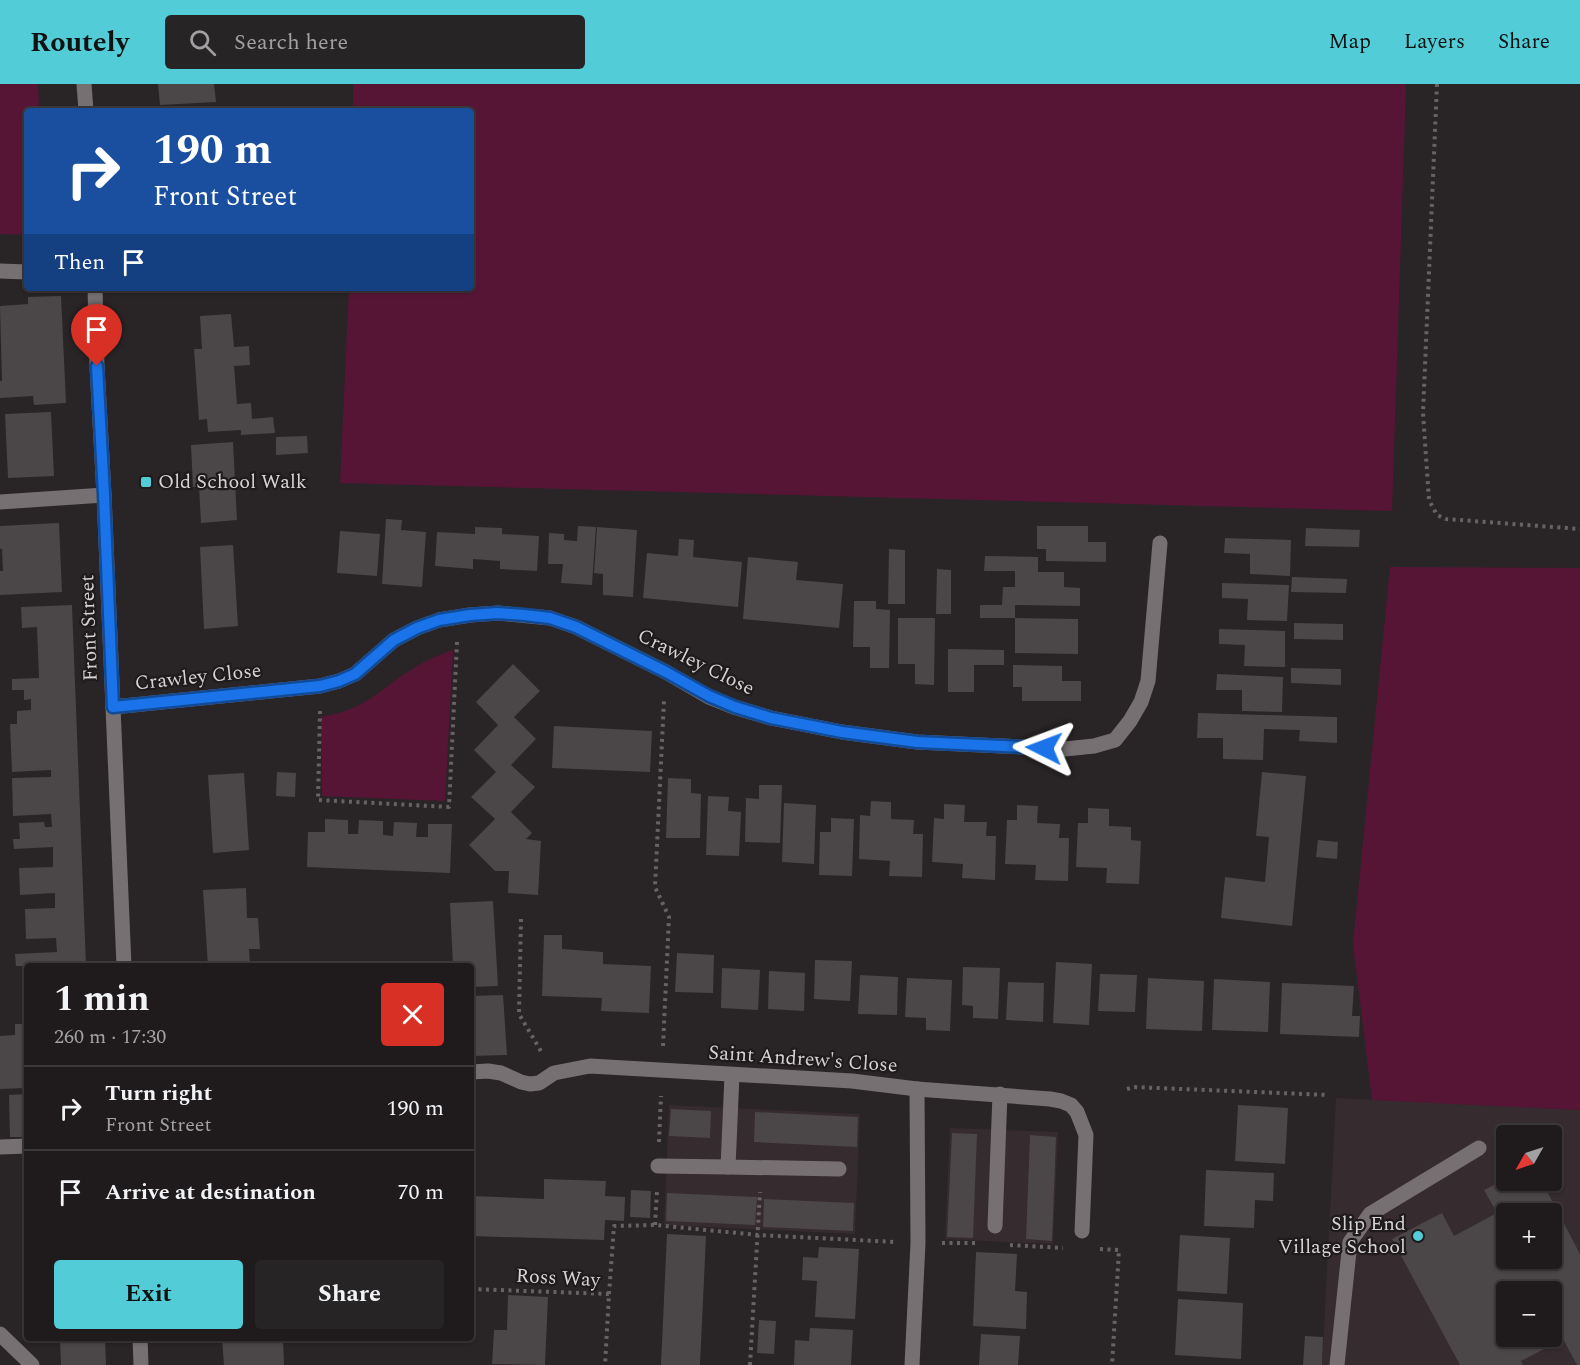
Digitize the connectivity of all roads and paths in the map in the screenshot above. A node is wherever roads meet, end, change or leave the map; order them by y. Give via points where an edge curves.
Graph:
1 (84, 84) edge
2 (1437, 84) edge
3 (86, 108) edge
4 (0, 271) edge
5 (24, 272) edge
6 (95, 291) edge
7 (104, 495) junction
8 (0, 502) edge
9 (1580, 529) edge
10 (1160, 543) dead end
11 (458, 617) junction
12 (666, 672) junction
13 (320, 686) junction
14 (113, 707) junction
15 (521, 919) dead end
16 (124, 963) edge
17 (662, 1070) junction
18 (474, 1072) edge
19 (554, 1073) junction
20 (732, 1075) junction
21 (917, 1089) junction
22 (1127, 1089) dead end
23 (1000, 1094) junction
24 (1329, 1095) dead end
25 (0, 1146) edge
26 (24, 1146) edge
27 (1479, 1148) dead end
28 (658, 1166) junction
29 (728, 1167) junction
30 (761, 1167) junction
31 (839, 1169) dead end
32 (655, 1225) junction
33 (995, 1226) dead end
34 (1082, 1231) dead end
35 (758, 1235) junction
36 (918, 1243) junction
37 (983, 1243) dead end
38 (1006, 1244) dead end
39 (1064, 1248) dead end
40 (1097, 1249) dead end
41 (474, 1289) edge
42 (609, 1294) junction
43 (0, 1334) edge
44 (140, 1341) edge
45 (32, 1365) edge
46 (141, 1365) edge
47 (605, 1365) edge
48 (750, 1365) edge
49 (912, 1365) edge
50 (1112, 1365) edge
51 (1337, 1365) edge

1 - 3 street
2 - 9 path via 1423,413 1429,500 1437,515 1446,519
4 - 5 street
6 - 7 street, Front Street
7 - 8 street
7 - 14 street, Front Street
10 - 12 street, Crawley Close via 1148,681 1142,702 1115,740 1094,746 1065,749 917,742 842,732 735,707
11 - 12 street, Crawley Close via 498,613 550,618
11 - 13 street, Crawley Close via 417,628 394,640 355,674
11 - 13 path via 449,807 318,800
12 - 17 path via 655,887 669,917
13 - 14 street, Crawley Close
14 - 16 street, Front Street
15 - 19 path via 519,1014
17 - 19 street, Saint Andrew's Close via 590,1066
17 - 20 street, Saint Andrew's Close
17 - 28 path
18 - 19 street, Saint Andrew's Close via 501,1073 530,1084
20 - 21 street, Saint Andrew's Close via 852,1081
20 - 29 street
21 - 23 street
21 - 36 street, Saint Andrew's Close
22 - 24 path
23 - 33 street
23 - 34 street via 1061,1101 1077,1112 1086,1135
25 - 26 street
27 - 51 street via 1370,1214 1359,1227 1350,1242
28 - 29 street
28 - 32 path
29 - 30 street
30 - 31 street
30 - 35 path
32 - 35 path
32 - 42 path via 614,1226
35 - 36 path
35 - 48 path
36 - 37 path
36 - 49 street, Saint Andrew's Close
38 - 39 path
40 - 50 path via 1119,1250
41 - 42 path, Ross Way
42 - 47 path, Ross Way
43 - 45 street
44 - 46 street

